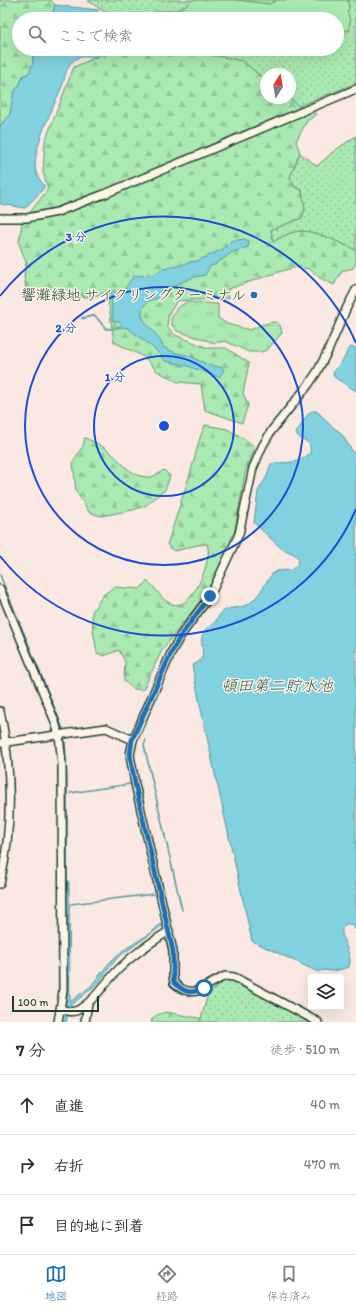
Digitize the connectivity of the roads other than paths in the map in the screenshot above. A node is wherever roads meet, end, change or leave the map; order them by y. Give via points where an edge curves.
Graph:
1 (356, 88) edge
2 (0, 218) edge
3 (356, 290) edge
4 (0, 589) edge
5 (0, 711) edge
6 (59, 735) junction
7 (132, 740) junction
8 (3, 742) edge
9 (0, 884) edge
10 (168, 928) junction
11 (88, 1002) junction
12 (61, 1009) junction
13 (58, 1022) edge
14 (86, 1022) edge
15 (318, 1022) edge

1 - 2 street via 56,212 27,218
3 - 7 street via 310,384 272,430 263,445 253,468 239,534 210,596 172,651
4 - 6 street
5 - 8 street
6 - 7 street via 106,728
6 - 8 street
6 - 12 street via 62,772
7 - 10 street via 130,755 133,776
8 - 9 street via 9,802 4,866
10 - 11 street via 121,966
10 - 15 street via 173,951 174,983 182,989 187,992 196,991 225,976 234,978
11 - 12 street via 79,1010 72,1012
11 - 14 street
12 - 13 street

